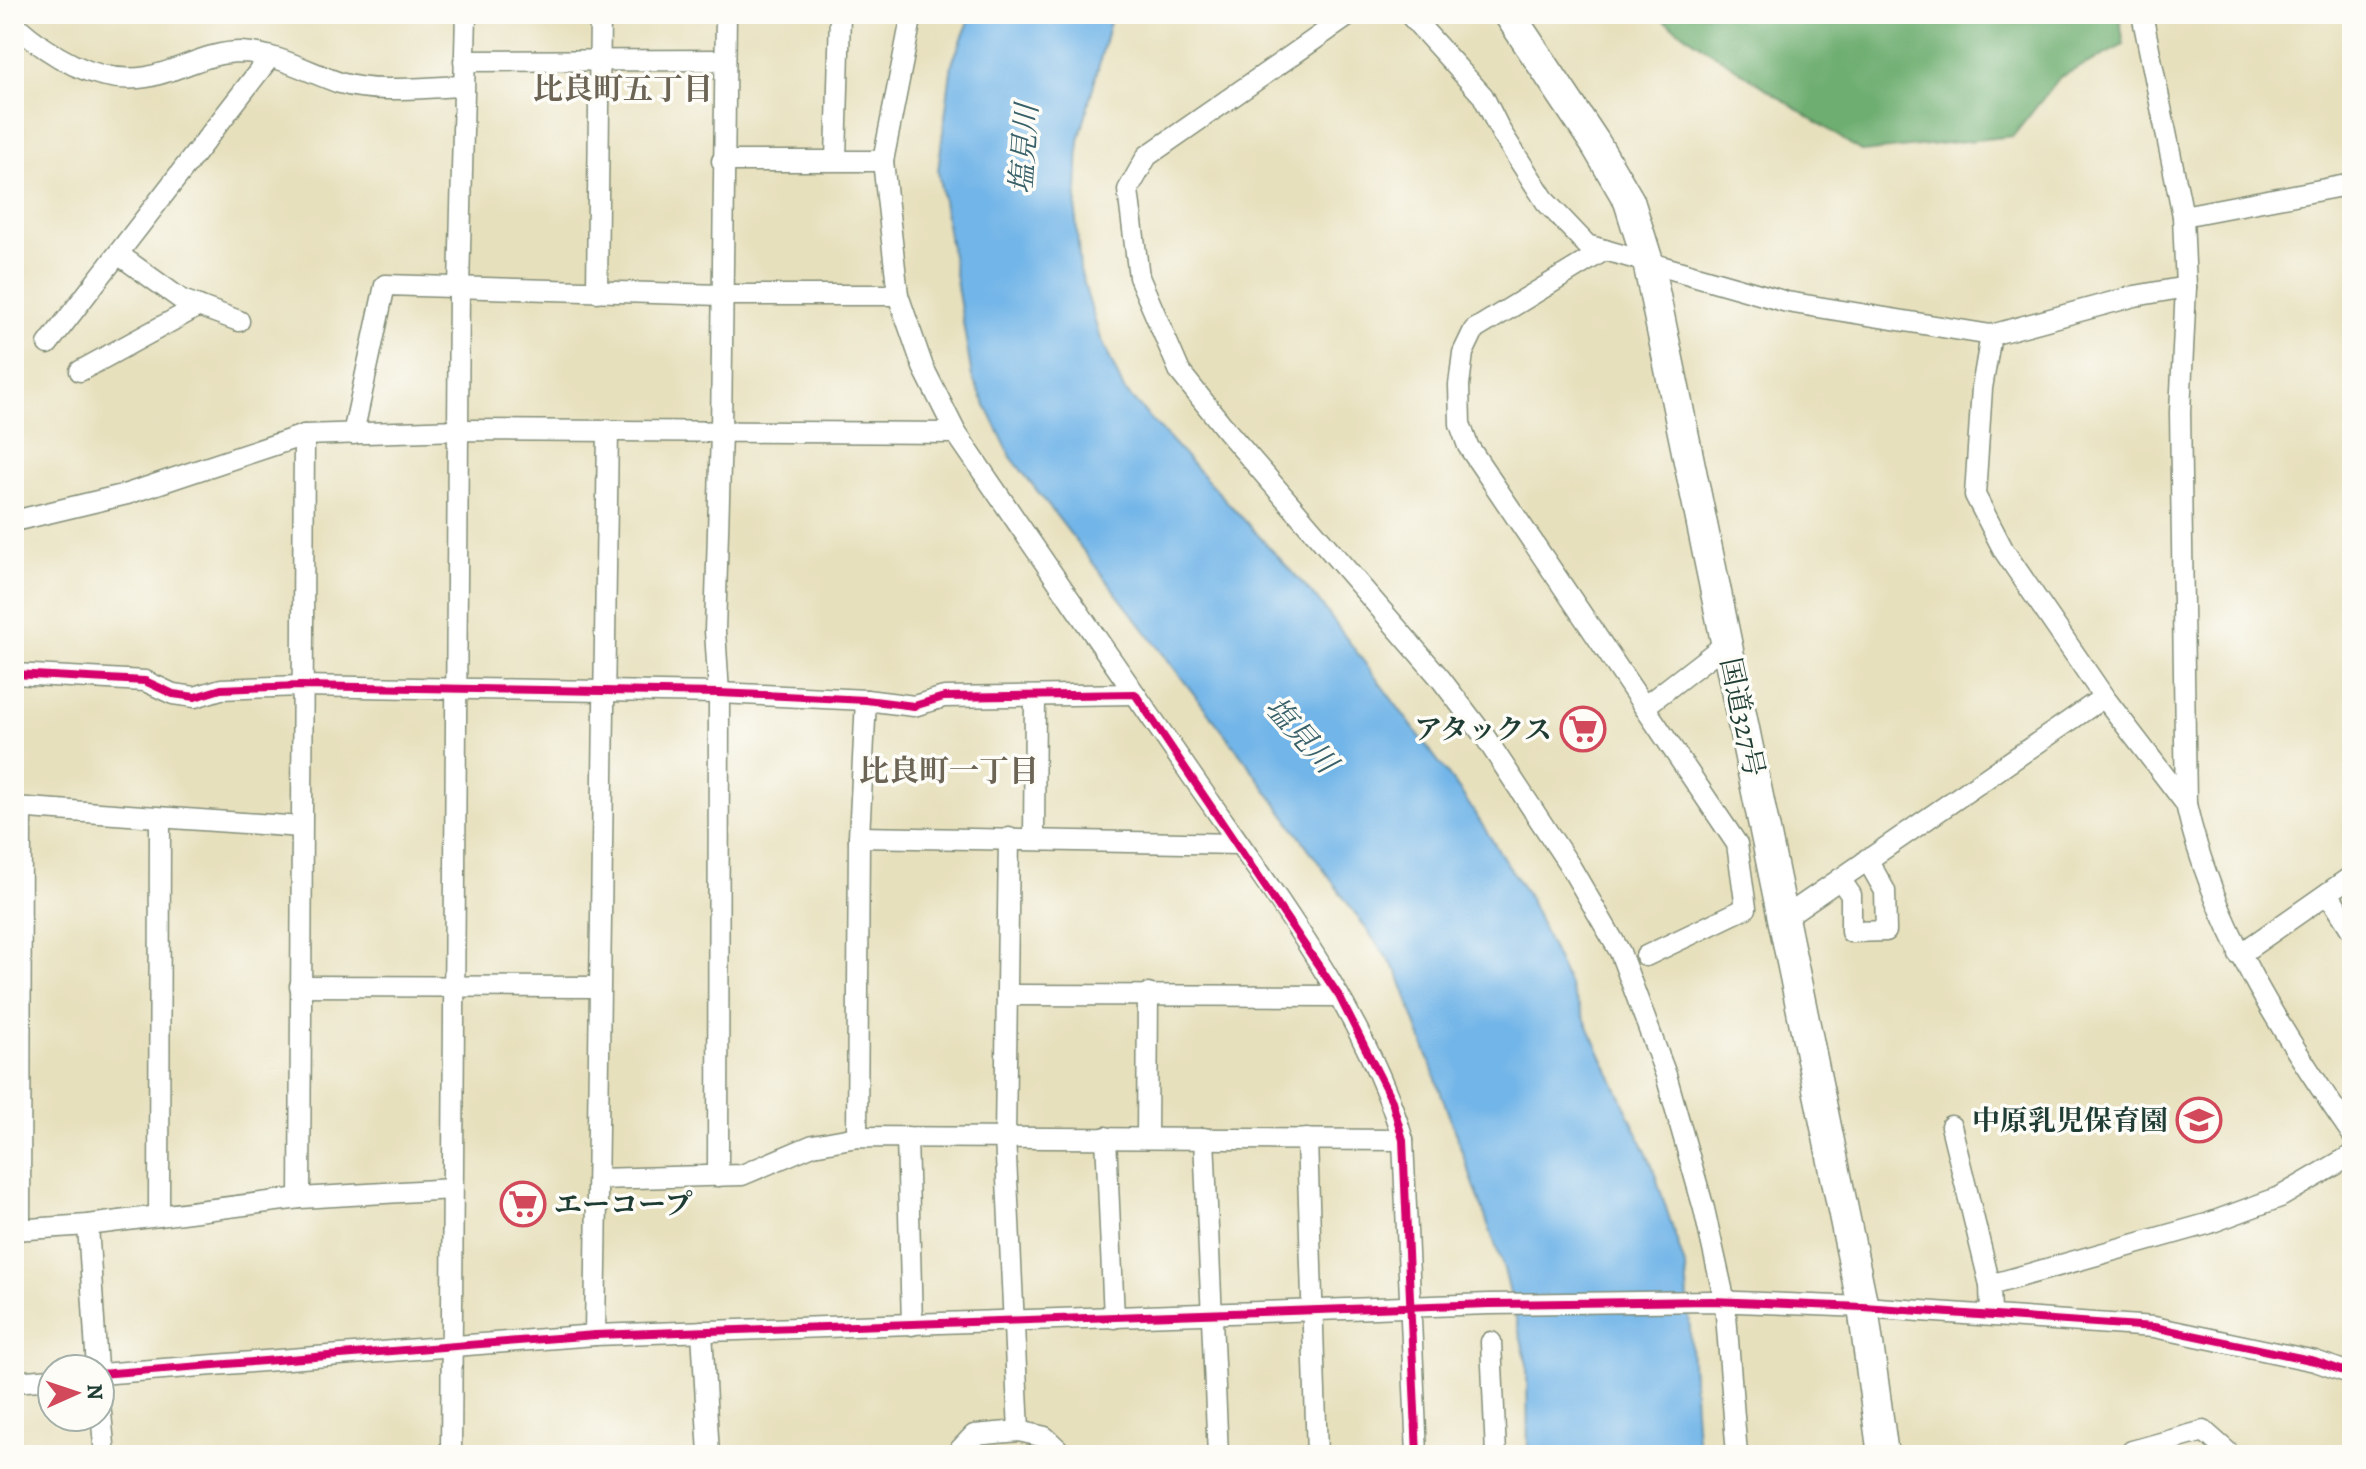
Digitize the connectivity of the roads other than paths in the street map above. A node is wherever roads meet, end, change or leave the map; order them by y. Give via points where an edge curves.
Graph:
1 (466, 14) edge
2 (600, 14) edge
3 (726, 14) edge
4 (840, 14) edge
5 (912, 14) edge
6 (1351, 14) edge
7 (1409, 14) edge
8 (1509, 14) edge
9 (2142, 14) edge
10 (14, 24) edge
11 (270, 57) junction
12 (599, 58) junction
13 (725, 60) junction
14 (464, 61) junction
15 (463, 86) junction
16 (836, 159) junction
17 (722, 161) junction
18 (883, 161) junction
19 (2352, 184) edge
20 (2183, 216) junction
21 (1605, 250) junction
22 (118, 254) junction
23 (1648, 262) junction
24 (459, 287) junction
25 (2186, 287) junction
26 (597, 292) junction
27 (721, 295) junction
28 (898, 295) junction
29 (199, 306) junction
30 (239, 321) dead end
31 (1991, 335) junction
32 (48, 344) dead end
33 (80, 371) dead end
34 (459, 430) junction
35 (608, 430) junction
36 (721, 432) junction
37 (956, 433) junction
38 (353, 434) junction
39 (304, 435) junction
40 (14, 521) edge
41 (1728, 642) junction
42 (14, 674) edge
43 (301, 686) junction
44 (456, 689) junction
45 (602, 692) junction
46 (719, 693) junction
47 (1135, 694) junction
48 (2104, 697) junction
49 (1035, 698) junction
50 (866, 700) junction
51 (1644, 707) junction
52 (2186, 804) junction
53 (18, 808) edge
54 (160, 818) junction
55 (301, 827) junction
56 (859, 837) junction
57 (1009, 838) junction
58 (1034, 839) junction
59 (1239, 844) junction
60 (1867, 859) junction
61 (2352, 876) edge
62 (1840, 879) junction
63 (2328, 893) junction
64 (1785, 917) junction
65 (2352, 931) edge
66 (2239, 955) junction
67 (1646, 956) dead end
68 (300, 986) junction
69 (456, 986) junction
70 (599, 987) junction
71 (1148, 994) junction
72 (1007, 995) junction
73 (1339, 996) junction
74 (1951, 1126) dead end
75 (2352, 1134) edge
76 (857, 1137) junction
77 (907, 1137) junction
78 (1005, 1137) junction
79 (1106, 1137) junction
80 (1147, 1138) junction
81 (1204, 1138) junction
82 (1307, 1139) junction
83 (1403, 1140) junction
84 (2352, 1155) edge
85 (718, 1176) junction
86 (598, 1179) junction
87 (452, 1189) junction
88 (300, 1198) junction
89 (159, 1216) junction
90 (88, 1225) junction
91 (17, 1230) edge
92 (1990, 1285) junction
93 (1718, 1302) junction
94 (1863, 1307) junction
95 (1411, 1309) junction
96 (1312, 1312) junction
97 (1212, 1314) junction
98 (1991, 1315) junction
99 (1114, 1318) junction
100 (1012, 1321) junction
101 (912, 1325) junction
102 (702, 1331) junction
103 (595, 1335) junction
104 (1491, 1342) dead end
105 (453, 1346) junction
106 (98, 1353) edge
107 (116, 1370) edge
108 (2352, 1374) edge
109 (36, 1380) edge
110 (14, 1382) edge
111 (1019, 1431) junction
112 (103, 1433) edge
113 (2132, 1451) dead end
114 (105, 1455) edge
115 (451, 1455) edge
116 (709, 1455) edge
117 (955, 1455) edge
118 (1064, 1455) edge
119 (1218, 1455) edge
120 (1317, 1455) edge
121 (1417, 1455) edge
122 (1496, 1455) edge
123 (1737, 1455) edge
124 (1883, 1455) edge
125 (2231, 1455) edge

1 - 14 street
2 - 12 street
3 - 13 street
4 - 16 street
5 - 18 street
6 - 93 street via 1147,156 1128,190 1139,277 1180,372 1485,737 1620,952 1666,1075
7 - 21 street via 1483,96 1546,202 1587,245
8 - 23 highway, 国道327号 via 1629,201
9 - 20 street
10 - 11 street via 36,43 103,76 146,77 210,55 243,52
11 - 15 street via 343,84
11 - 22 street
12 - 13 street
12 - 14 street
12 - 26 street
13 - 17 street
14 - 15 street
15 - 24 street
16 - 17 street
16 - 18 street
17 - 27 street
18 - 28 street
19 - 20 street
20 - 25 street
21 - 23 street
21 - 51 street via 1474,330 1463,353 1460,424 1468,446
22 - 29 street via 182,300
22 - 32 street
23 - 31 street via 1787,302
23 - 41 highway, 国道327号
24 - 26 street
24 - 34 street
24 - 38 street via 385,285
25 - 31 street
25 - 52 street via 2180,412
26 - 27 street
27 - 28 street
27 - 36 street
28 - 37 street via 923,367
29 - 30 street
29 - 33 street
31 - 48 street via 1975,495 2004,551
34 - 35 street
34 - 38 street
34 - 44 street
35 - 36 street
35 - 45 street
36 - 37 street
36 - 46 street via 715,631
37 - 47 street
38 - 39 street
39 - 40 street via 127,494
39 - 43 street
41 - 51 street
41 - 64 highway, 国道327号
42 - 43 street via 145,681 195,697 221,689
43 - 44 street
43 - 55 street
44 - 45 street
44 - 69 street
45 - 46 street
45 - 70 street
46 - 50 street
46 - 85 street
47 - 49 street
47 - 59 street
48 - 52 street
48 - 60 street
49 - 50 street via 944,697 914,706
49 - 58 street
50 - 56 street
51 - 67 street via 1737,844 1746,908
52 - 66 street via 2196,851
53 - 54 street
53 - 91 street
54 - 55 street
54 - 89 street
55 - 68 street
56 - 57 street
56 - 76 street
57 - 58 street
57 - 72 street
58 - 59 street
59 - 73 street
60 - 62 street
60 - 62 street via 1885,891 1886,931 1851,932 1851,895
61 - 63 street
62 - 64 street
63 - 65 street
63 - 66 street
64 - 94 highway, 国道327号
66 - 75 street
68 - 69 street
68 - 88 street
69 - 70 street
69 - 87 street
70 - 86 street
71 - 72 street
71 - 73 street
71 - 80 street
72 - 78 street
73 - 83 street via 1392,1101
74 - 92 street
76 - 77 street
76 - 85 street via 813,1145 742,1175
77 - 78 street
77 - 101 street
78 - 79 street
78 - 100 street
79 - 80 street
79 - 99 street
80 - 81 street
81 - 82 street
81 - 97 street
82 - 83 street
82 - 96 street
83 - 95 street
84 - 92 street via 2280,1197 2207,1224
85 - 86 street
86 - 103 street
87 - 88 street
87 - 105 street
88 - 89 street
89 - 90 street
90 - 91 street
90 - 106 street
92 - 98 street
93 - 94 street
93 - 95 street
93 - 123 street
94 - 98 street
94 - 124 highway, 国道327号
95 - 96 street
95 - 121 street
96 - 97 street
96 - 120 street
97 - 99 street
97 - 119 street
98 - 108 street via 2154,1327 2315,1361
99 - 100 street
100 - 101 street
100 - 111 street
101 - 102 street
102 - 103 street
102 - 116 street
103 - 105 street
104 - 122 street
105 - 107 street
105 - 115 street
109 - 110 street
111 - 117 street via 974,1435
111 - 118 street via 1045,1437
112 - 114 street
113 - 125 street via 2204,1431

